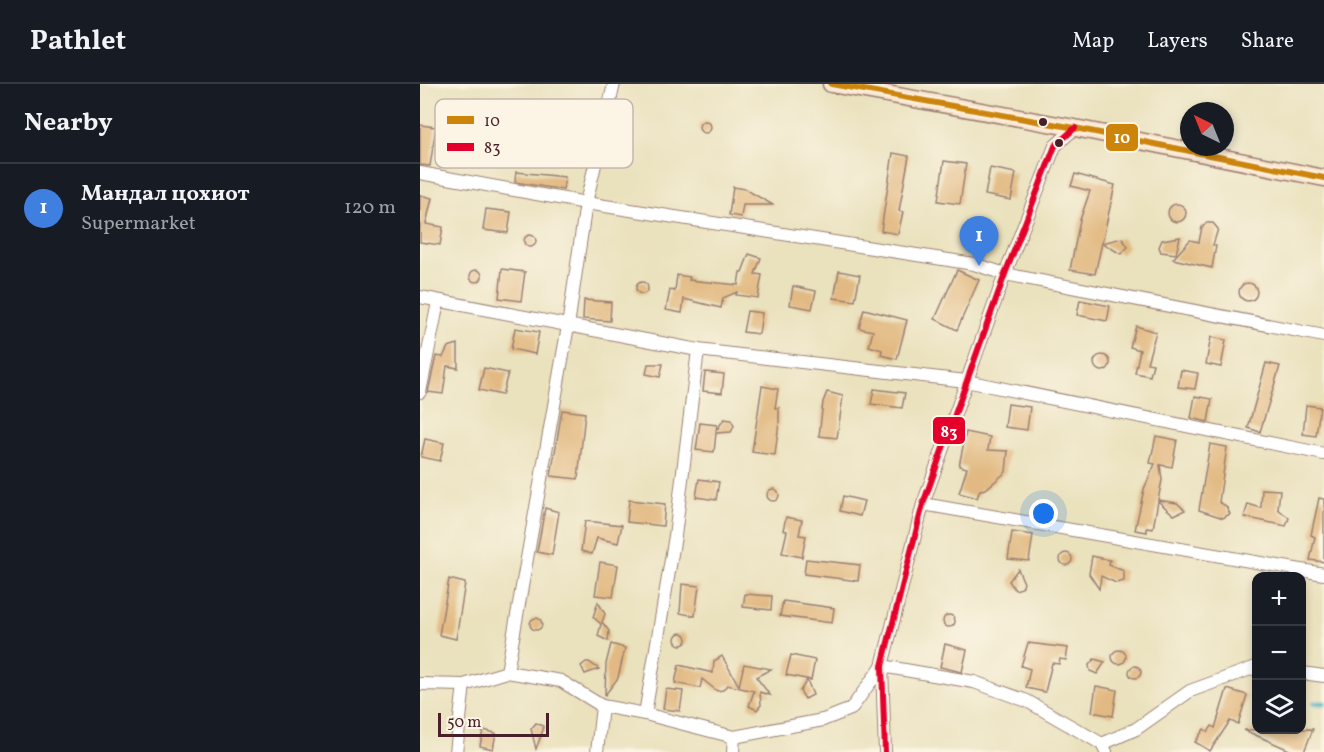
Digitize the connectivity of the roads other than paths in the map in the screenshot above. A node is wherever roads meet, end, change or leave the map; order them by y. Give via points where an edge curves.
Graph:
1 (614, 84) edge
2 (831, 84) edge
3 (901, 91) edge
4 (610, 99) edge
5 (1075, 128) junction
6 (594, 168) edge
7 (420, 173) edge
8 (1324, 178) edge
9 (586, 203) junction
10 (1005, 274) junction
11 (420, 297) edge
12 (438, 302) junction
13 (568, 326) junction
14 (1324, 336) edge
15 (698, 350) junction
16 (966, 381) junction
17 (420, 392) edge
18 (1324, 454) edge
19 (923, 504) junction
20 (1324, 574) edge
21 (882, 666) junction
22 (1252, 669) edge
23 (507, 672) junction
24 (1306, 674) edge
25 (1324, 676) edge
26 (420, 684) edge
27 (464, 685) junction
28 (602, 706) junction
29 (645, 714) junction
30 (734, 737) junction
31 (1104, 748) edge
32 (456, 752) edge
33 (597, 752) edge
34 (733, 752) edge
35 (885, 752) edge

1 - 4 street
2 - 3 main road
3 - 5 main road
5 - 8 main road
5 - 10 street via 1054,146
6 - 9 street
7 - 9 street
9 - 10 street via 974,264
9 - 13 street
10 - 14 street
10 - 16 street
11 - 12 street
12 - 13 street
12 - 17 street
13 - 15 street
13 - 23 street
15 - 16 street
15 - 29 street via 675,536
16 - 18 street
16 - 19 street
19 - 20 street
19 - 21 street
21 - 30 street via 851,709 823,720
21 - 31 street via 985,686 1027,701
21 - 35 street
22 - 31 street via 1190,691
23 - 27 street
23 - 28 street via 561,681
24 - 25 street
26 - 27 street
27 - 32 street
28 - 29 street
28 - 33 street
29 - 30 street
30 - 34 street

